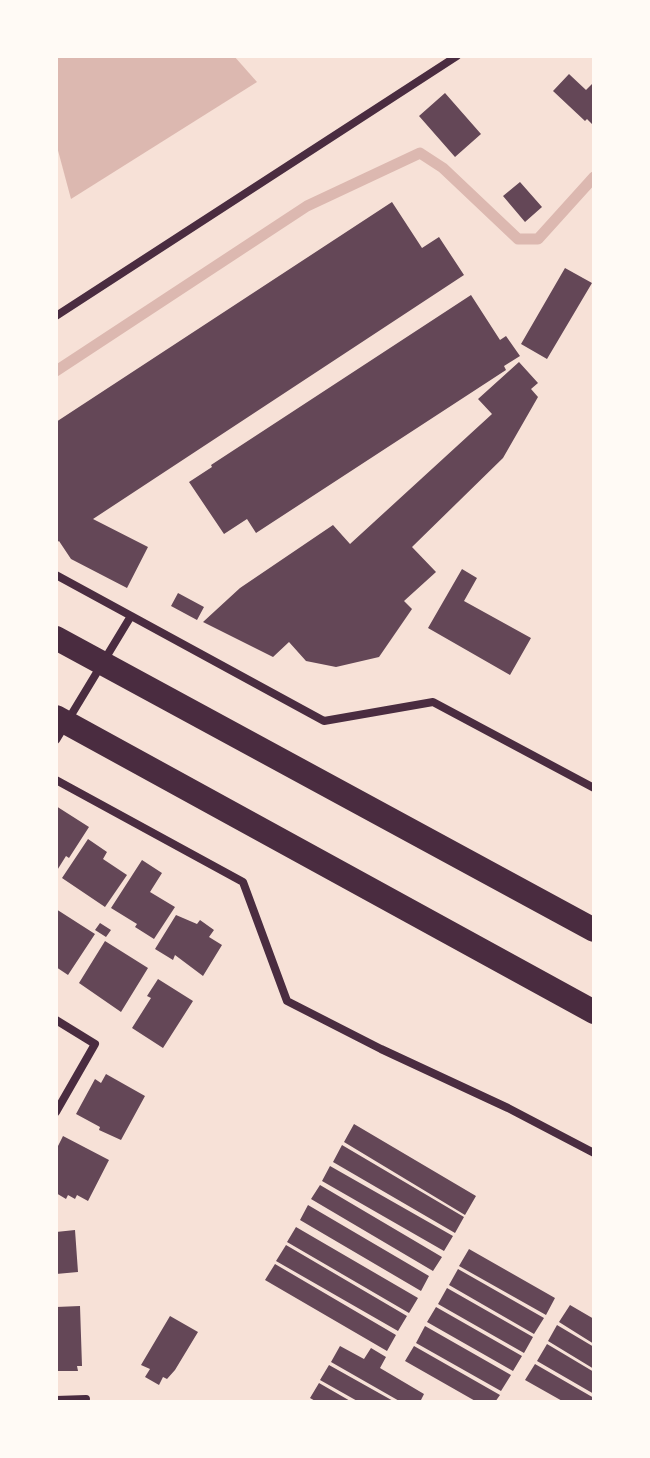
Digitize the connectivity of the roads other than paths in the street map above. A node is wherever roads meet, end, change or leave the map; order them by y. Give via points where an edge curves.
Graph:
1 (457, 56) edge
2 (56, 316) edge
3 (56, 575) edge
4 (131, 616) junction
5 (56, 638) edge
6 (56, 717) edge
7 (56, 740) edge
8 (56, 780) edge
9 (594, 788) edge
10 (594, 930) edge
11 (594, 1012) edge
12 (56, 1020) edge
13 (56, 1112) edge
14 (594, 1153) edge
15 (86, 1399) dead end
16 (56, 1400) edge

1 - 2 street
3 - 4 street
4 - 7 street
4 - 9 street via 324,721 433,702
5 - 10 highway
6 - 11 highway
8 - 14 street via 243,882 287,1001
12 - 13 street via 95,1044
15 - 16 street

